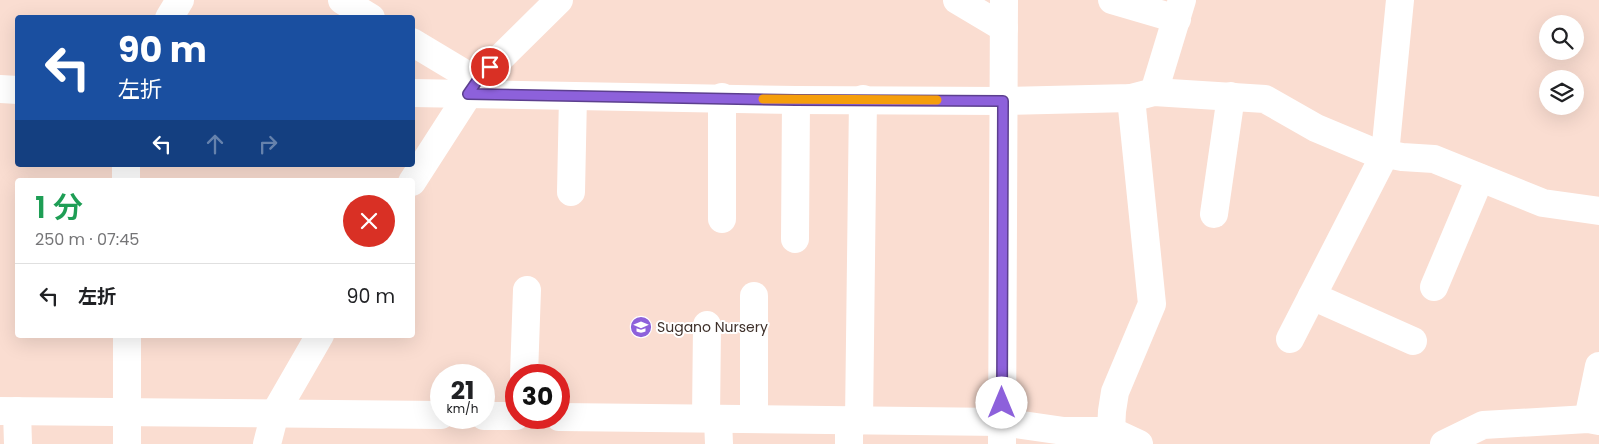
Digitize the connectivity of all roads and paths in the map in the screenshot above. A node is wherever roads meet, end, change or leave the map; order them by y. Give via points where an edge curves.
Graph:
1 (342, 0) edge
2 (559, 0) edge
3 (957, 0) edge
4 (1004, 0) edge
5 (1112, 0) edge
6 (1400, 0) edge
7 (1180, 10) edge
8 (366, 15) edge
9 (1004, 28) junction
10 (415, 44) edge
11 (472, 87) junction
12 (0, 90) edge
13 (15, 90) edge
14 (415, 93) edge
15 (1142, 95) junction
16 (573, 96) junction
17 (1231, 96) junction
18 (722, 98) junction
19 (796, 100) junction
20 (863, 100) junction
21 (1003, 101) junction
22 (1385, 154) junction
23 (415, 178) edge
24 (1480, 178) junction
25 (571, 192) dead end
26 (1599, 211) edge
27 (1214, 214) dead end
28 (722, 219) dead end
29 (794, 239) dead end
30 (1434, 287) dead end
31 (527, 290) dead end
32 (754, 296) dead end
33 (1312, 296) junction
34 (706, 325) dead end
35 (127, 338) edge
36 (318, 338) edge
37 (1290, 339) dead end
38 (1413, 341) dead end
39 (524, 364) edge
40 (1599, 366) edge
41 (9, 411) edge
42 (128, 412) junction
43 (275, 413) junction
44 (430, 415) edge
45 (570, 418) edge
46 (754, 419) junction
47 (1594, 420) edge
48 (714, 427) edge
49 (853, 428) edge
50 (1111, 431) junction
51 (922, 433) edge
52 (1002, 433) edge
53 (18, 444) edge
54 (127, 444) edge
55 (267, 444) edge
56 (1139, 444) edge
57 (1444, 444) edge

1 - 8 street
2 - 11 street
3 - 9 street
4 - 9 street
5 - 7 street
6 - 22 street
7 - 15 street
9 - 21 street
10 - 11 street
11 - 14 street
11 - 16 street
11 - 23 street
12 - 13 street
15 - 17 street
15 - 21 street
15 - 50 street via 1152,304 1115,392
16 - 18 street
16 - 25 street
17 - 22 street via 1264,99 1316,128
17 - 27 street
18 - 19 street
18 - 28 street
19 - 20 street
19 - 29 street
20 - 21 street
20 - 49 street
21 - 52 street
22 - 24 street via 1434,160
22 - 33 street
24 - 26 street via 1543,203
24 - 30 street
31 - 39 street
32 - 46 street
33 - 37 street
33 - 38 street
34 - 48 street
35 - 42 street
36 - 43 street
40 - 47 street
41 - 42 street
41 - 53 street
42 - 43 street
42 - 54 street
43 - 44 street
43 - 55 street
45 - 48 street
46 - 48 street
46 - 49 street
47 - 57 street via 1482,425
49 - 51 street
50 - 52 street
50 - 56 street
51 - 52 street

